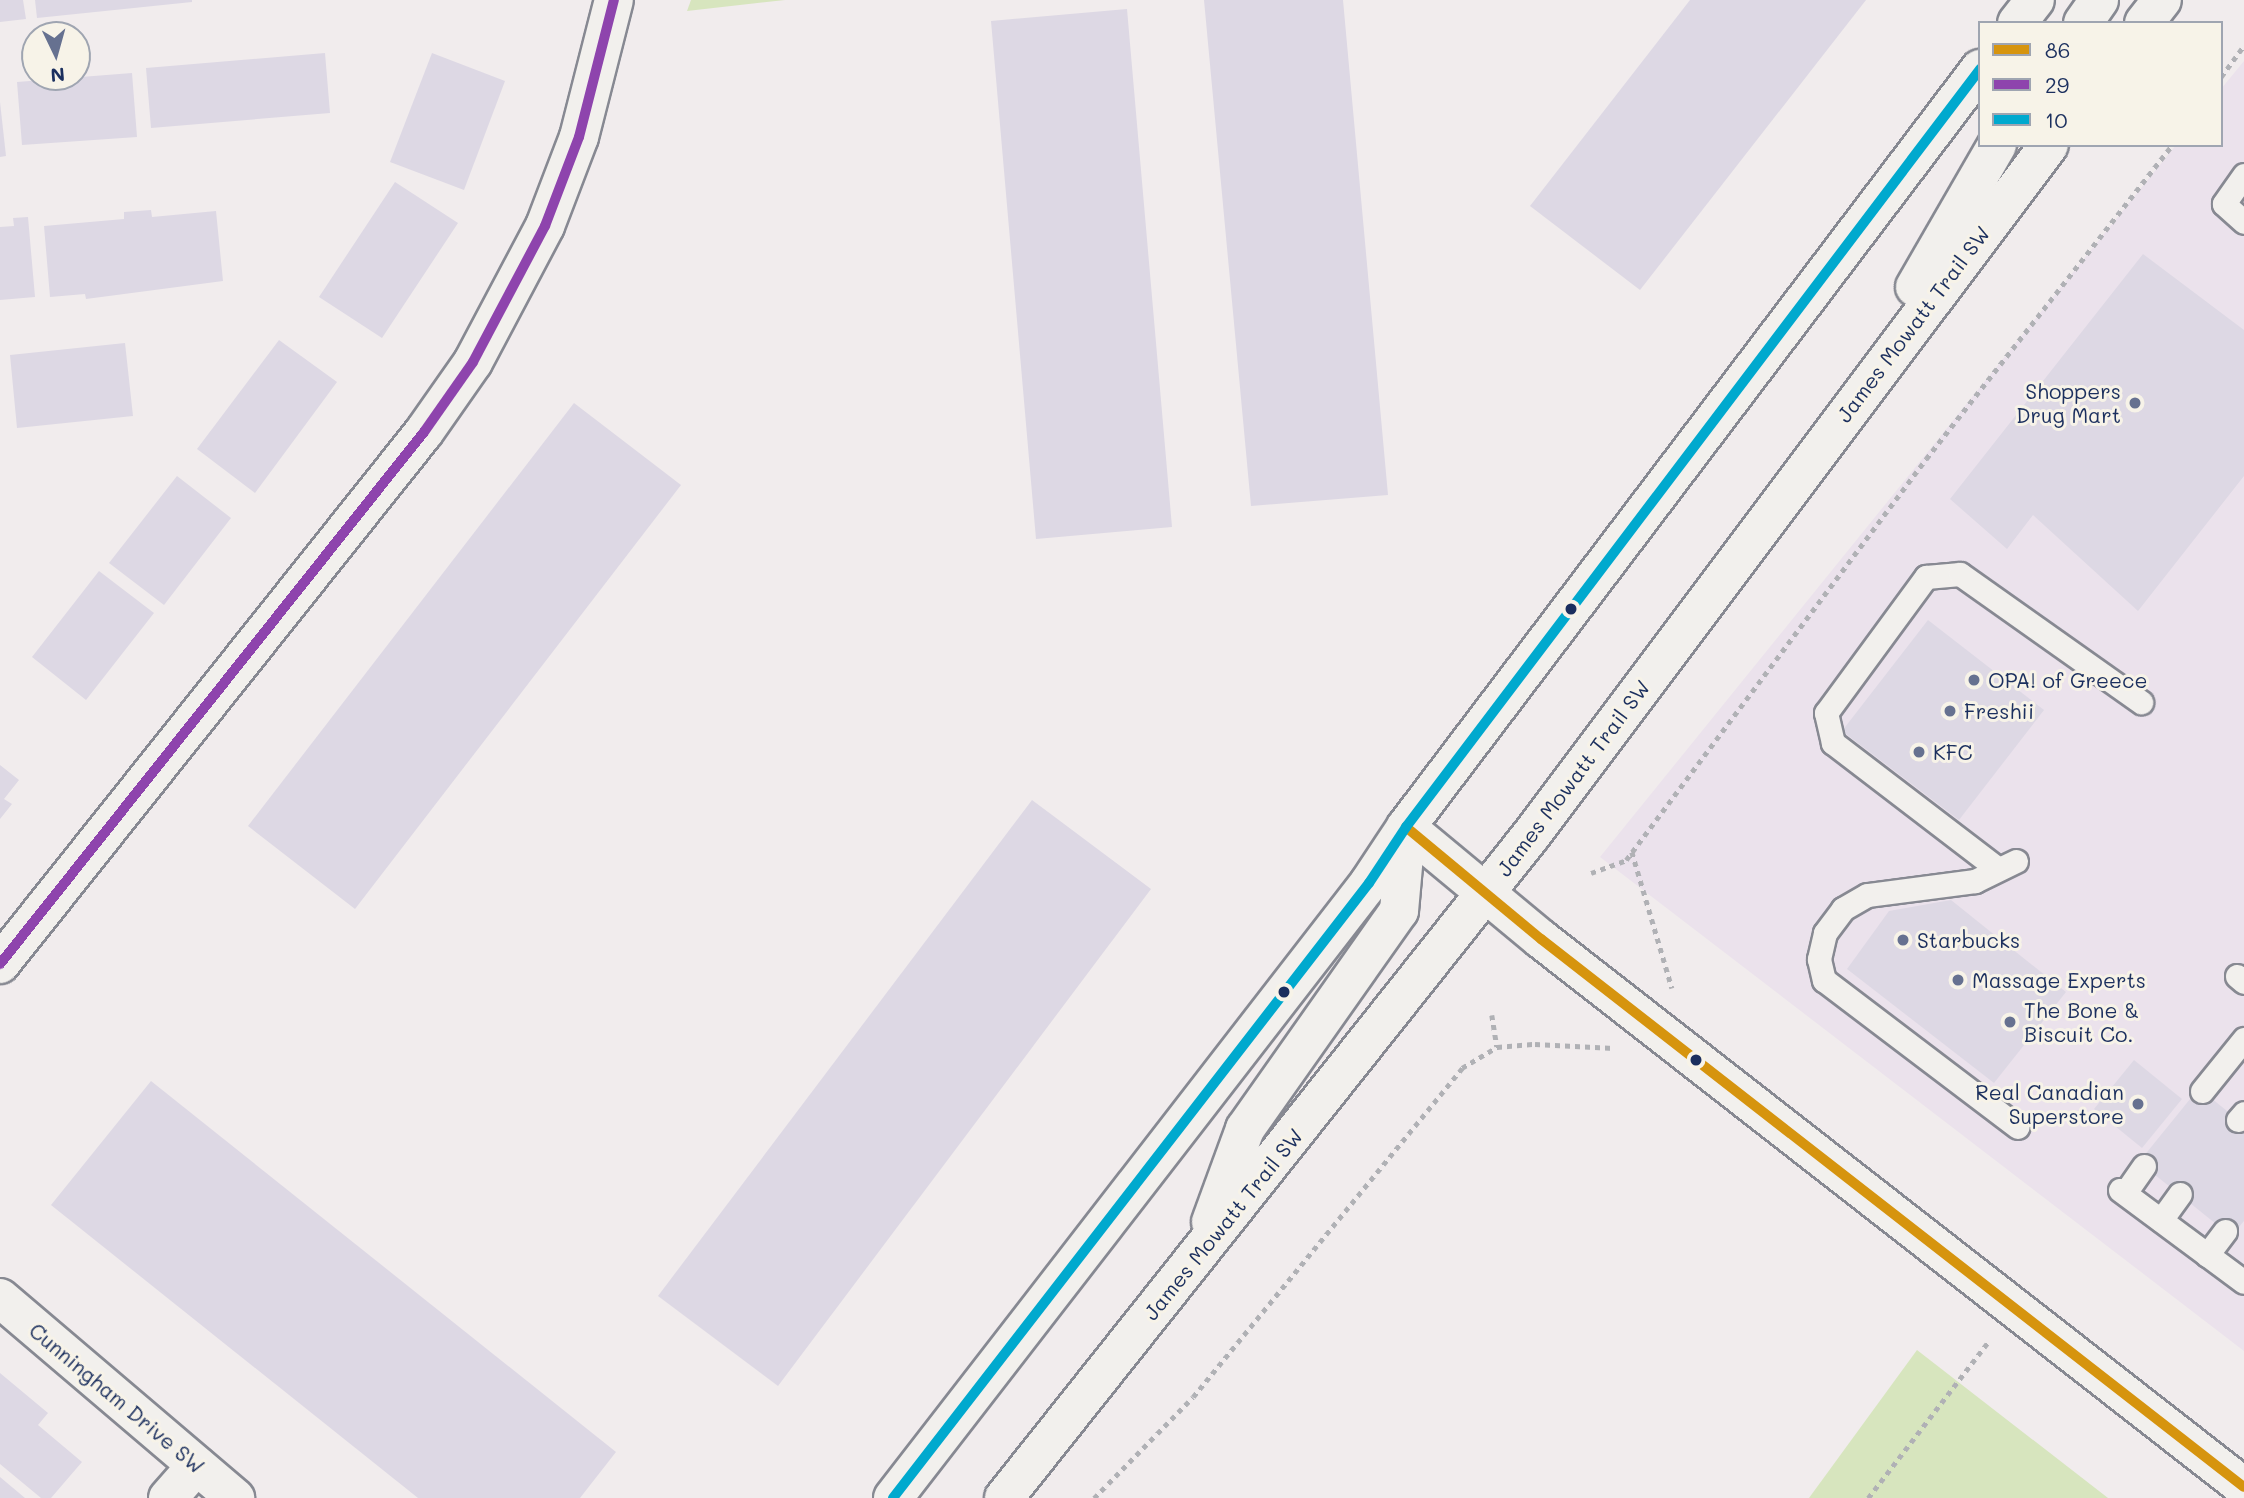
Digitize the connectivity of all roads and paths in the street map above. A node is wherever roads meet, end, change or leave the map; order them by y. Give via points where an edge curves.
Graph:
1 (614, 0) edge
2 (2035, 0) edge
3 (2099, 0) edge
4 (2162, 0) edge
5 (2019, 21) edge
6 (2084, 21) edge
7 (2146, 21) edge
8 (2244, 45) edge
9 (1978, 72) edge
10 (2223, 74) edge
11 (1996, 147) edge
12 (2047, 147) edge
13 (2170, 147) edge
14 (2244, 175) edge
15 (2244, 222) edge
16 (1833, 428) junction
17 (2141, 702) dead end
18 (1406, 827) junction
19 (1632, 852) junction
20 (1591, 873) dead end
21 (1486, 893) junction
22 (1656, 922) dead end
23 (0, 964) edge
24 (1492, 1015) dead end
25 (2244, 1039) edge
26 (1497, 1047) junction
27 (1564, 1048) dead end
28 (2202, 1091) dead end
29 (2018, 1127) dead end
30 (2144, 1166) dead end
31 (2180, 1194) dead end
32 (2161, 1220) junction
33 (2225, 1231) dead end
34 (1198, 1255) junction
35 (2207, 1255) junction
36 (2244, 1282) edge
37 (0, 1298) edge
38 (1968, 1372) dead end
39 (196, 1466) junction
40 (2244, 1487) edge
41 (168, 1498) edge
42 (234, 1498) edge
43 (893, 1498) edge
44 (1004, 1498) edge
45 (1094, 1498) edge
46 (1868, 1498) edge

1 - 23 main road via 579,137 545,226 473,362 424,432
2 - 5 main road
3 - 6 main road
4 - 7 main road
8 - 10 path
9 - 18 main road
11 - 16 main road
12 - 16 main road, James Mowatt Trail SW
13 - 19 path via 1926,459
14 - 15 lane via 2224,204
16 - 21 main road, James Mowatt Trail SW
17 - 29 lane via 1960,574 1926,577 1826,713 1833,743 2007,865 1975,881 1867,895 1843,909 1825,933 1819,958 1824,980
18 - 21 main road
18 - 34 main road via 1399,911 1245,1129
18 - 43 main road via 1369,883
19 - 20 path via 1620,864
19 - 22 path
21 - 34 main road, James Mowatt Trail SW
21 - 40 main road
24 - 26 path
25 - 28 lane
26 - 27 path via 1535,1044
26 - 45 path via 1462,1068 1193,1397
30 - 32 lane via 2123,1191
31 - 32 lane
32 - 35 lane
33 - 35 lane
34 - 44 main road, James Mowatt Trail SW
35 - 36 lane
37 - 39 main road, Cunningham Drive SW
38 - 46 path
39 - 41 main road
39 - 42 main road, Cunningham Drive SW

